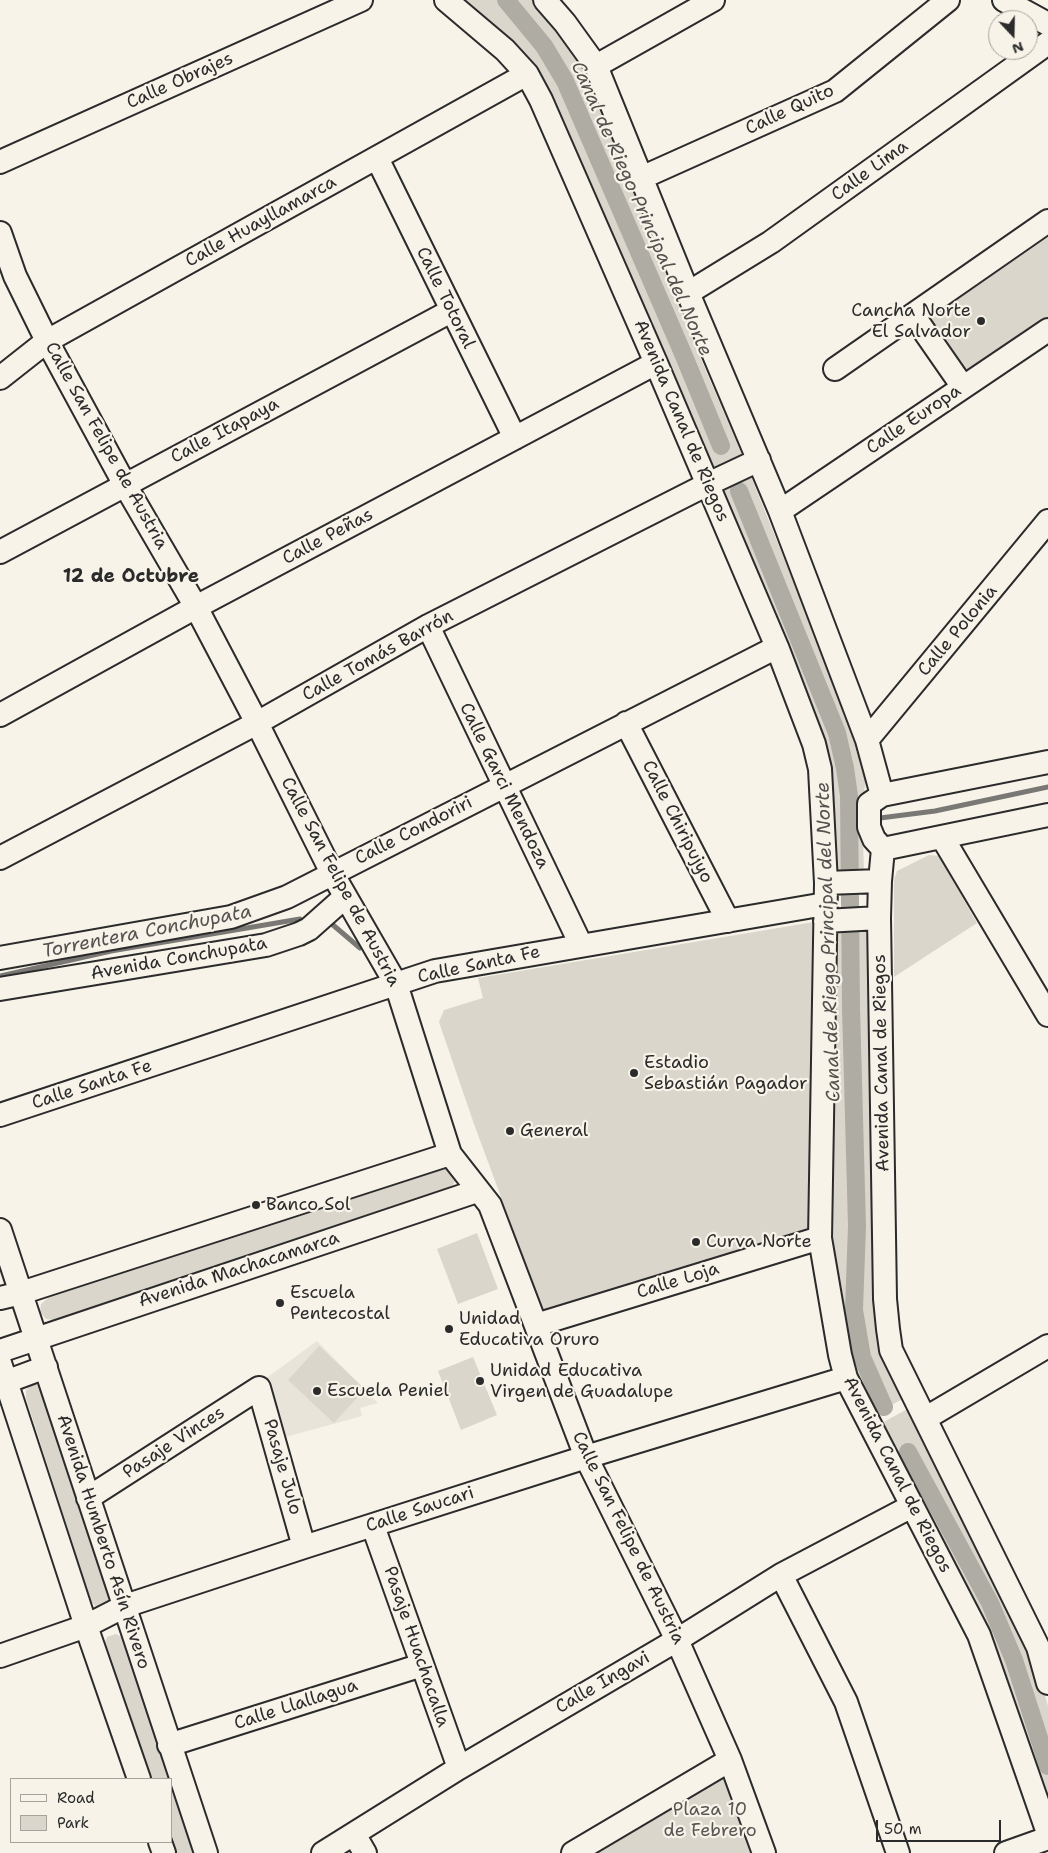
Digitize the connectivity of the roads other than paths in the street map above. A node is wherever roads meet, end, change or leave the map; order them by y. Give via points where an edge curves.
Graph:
1 (361, 0) edge
2 (446, 0) edge
3 (546, 0) edge
4 (713, 0) edge
5 (948, 0) edge
6 (1004, 0) edge
7 (1048, 24) edge
8 (1048, 43) edge
9 (596, 66) junction
10 (527, 74) junction
11 (377, 158) junction
12 (0, 162) edge
13 (641, 178) junction
14 (1048, 222) edge
15 (0, 233) edge
16 (688, 293) junction
17 (451, 311) junction
18 (913, 315) junction
19 (1048, 330) edge
20 (47, 341) junction
21 (656, 362) junction
22 (835, 369) dead end
23 (0, 378) edge
24 (963, 387) junction
25 (515, 438) junction
26 (759, 460) junction
27 (125, 484) junction
28 (708, 484) junction
29 (780, 510) junction
30 (1048, 522) edge
31 (0, 552) edge
32 (196, 607) junction
33 (428, 626) junction
34 (777, 646) junction
35 (0, 715) edge
36 (257, 722) junction
37 (626, 723) junction
38 (868, 740) junction
39 (1048, 762) edge
40 (504, 785) junction
41 (882, 795) junction
42 (1048, 814) edge
43 (942, 837) junction
44 (883, 849) junction
45 (0, 858) edge
46 (332, 872) junction
47 (345, 897) junction
48 (849, 901) junction
49 (728, 920) junction
50 (581, 945) junction
51 (0, 958) edge
52 (396, 984) junction
53 (0, 989) edge
54 (1048, 1015) edge
55 (0, 1115) edge
56 (450, 1154) junction
57 (477, 1190) junction
58 (0, 1230) edge
59 (820, 1238) junction
60 (22, 1293) junction
61 (0, 1298) edge
62 (536, 1325) junction
63 (36, 1338) junction
64 (1048, 1346) edge
65 (0, 1350) edge
66 (46, 1367) junction
67 (2, 1376) edge
68 (846, 1378) junction
69 (259, 1388) joint
70 (926, 1418) junction
71 (586, 1457) junction
72 (88, 1498) junction
73 (912, 1506) junction
74 (373, 1526) junction
75 (304, 1547) junction
76 (781, 1575) junction
77 (125, 1606) junction
78 (86, 1626) junction
79 (677, 1640) junction
80 (3, 1648) edge
81 (422, 1665) junction
82 (1048, 1683) edge
83 (169, 1745) junction
84 (730, 1760) junction
85 (459, 1768) junction
86 (138, 1778) edge
87 (1048, 1833) edge
88 (1048, 1838) edge
89 (359, 1843) edge
90 (206, 1853) edge
91 (323, 1853) edge
92 (573, 1853) edge
93 (764, 1853) edge
94 (898, 1853) edge
95 (1006, 1853) edge

1 - 12 street, Calle Obrajes
2 - 10 street, Avenida Canal de Riegos via 505,50
3 - 9 street
4 - 9 street
5 - 13 street, Calle Quito via 835,91
6 - 7 street
8 - 16 street, Calle Lima via 771,242
9 - 13 street
10 - 11 street, Calle Huayllamarca
10 - 21 street, Avenida Canal de Riegos
11 - 17 street, Calle Totoral
11 - 20 street, Calle Huayllamarca
13 - 16 street
14 - 18 street
15 - 20 street, Calle San Felipe de Austria via 15,276
16 - 26 street
17 - 25 street, Calle Totoral
17 - 27 street, Calle Itapaya
18 - 22 street
18 - 24 street
19 - 24 street, Calle Europa
20 - 23 street, Calle Huayllamarca
20 - 27 street, Calle San Felipe de Austria
21 - 25 street, Calle Peñas
21 - 28 street, Avenida Canal de Riegos
24 - 29 street, Calle Europa
25 - 32 street, Calle Peñas
26 - 28 street, Calle Tomás Barrón
26 - 29 street
27 - 31 street, Calle Itapaya
27 - 32 street, Calle San Felipe de Austria
28 - 33 street, Calle Tomás Barrón
28 - 34 street, Avenida Canal de Riegos
29 - 38 street
30 - 38 street, Calle Polonia
32 - 35 street, Calle Peñas
32 - 36 street, Calle San Felipe de Austria
33 - 36 street, Calle Tomás Barrón
33 - 40 street, Calle Garci Mendoza
34 - 37 street, Calle Condoriri
34 - 48 street, Avenida Canal de Riegos via 814,744
36 - 45 street, Calle Tomás Barrón
36 - 46 street, Calle San Felipe de Austria
37 - 40 street, Calle Condoriri
37 - 49 street, Calle Chiripujyo
38 - 41 street
39 - 41 street
40 - 46 street, Calle Condoriri
40 - 50 street, Calle Garci Mendoza
41 - 44 street via 869,804 869,827
42 - 43 street
43 - 44 street
43 - 54 street
44 - 48 street, Avenida Canal de Riegos
46 - 47 street, Calle San Felipe de Austria
46 - 51 street, Calle Condoriri via 286,897 231,917
47 - 52 street, Calle San Felipe de Austria
47 - 53 street, Avenida Conchupata via 309,928 266,945
48 - 49 street, Calle Santa Fe
48 - 59 street, Avenida Canal de Riegos
48 - 70 street, Avenida Canal de Riegos via 891,1350
49 - 50 street, Calle Santa Fe
50 - 52 street, Calle Santa Fe via 435,971
52 - 55 street, Calle Santa Fe
52 - 56 street, Calle San Felipe de Austria
56 - 57 street, Calle San Felipe de Austria
56 - 60 street
57 - 62 street, Calle San Felipe de Austria via 490,1205
57 - 63 street, Avenida Machacamarca
58 - 60 street, Avenida Humberto Asín Rivero
59 - 62 street, Calle Loja
59 - 68 street, Avenida Canal de Riegos
60 - 61 street
60 - 63 street, Avenida Humberto Asín Rivero
62 - 71 street, Calle San Felipe de Austria
63 - 65 street, Avenida Machacamarca
63 - 66 street, Avenida Humberto Asín Rivero
64 - 70 street
66 - 67 street
66 - 72 street, Avenida Humberto Asín Rivero
67 - 78 street
68 - 71 street, Calle Saucari
68 - 73 street, Avenida Canal de Riegos
69 - 72 street, Pasaje Vinces
69 - 75 street, Pasaje Julo
70 - 82 street, Avenida Canal de Riegos via 1038,1647
71 - 74 street, Calle Saucari
71 - 79 street, Calle San Felipe de Austria
72 - 77 street, Avenida Humberto Asín Rivero
73 - 76 street, Calle Ingavi
73 - 87 street, Avenida Canal de Riegos via 979,1635
74 - 75 street, Calle Saucari
74 - 81 street, Pasaje Huachacalla
75 - 77 street, Calle Saucari
76 - 79 street, Calle Ingavi
76 - 94 street via 846,1702
77 - 78 street, Calle Saucari
77 - 83 street, Avenida Humberto Asín Rivero
78 - 80 street, Calle Saucari
78 - 86 street
79 - 84 street, Calle San Felipe de Austria
79 - 85 street, Calle Ingavi
81 - 83 street, Calle Llallagua
81 - 85 street, Pasaje Huachacalla
83 - 90 street, Avenida Humberto Asín Rivero
84 - 92 street
84 - 93 street, Calle San Felipe de Austria
85 - 89 street, Calle Ingavi
88 - 95 street
89 - 91 street, Calle Ingavi

